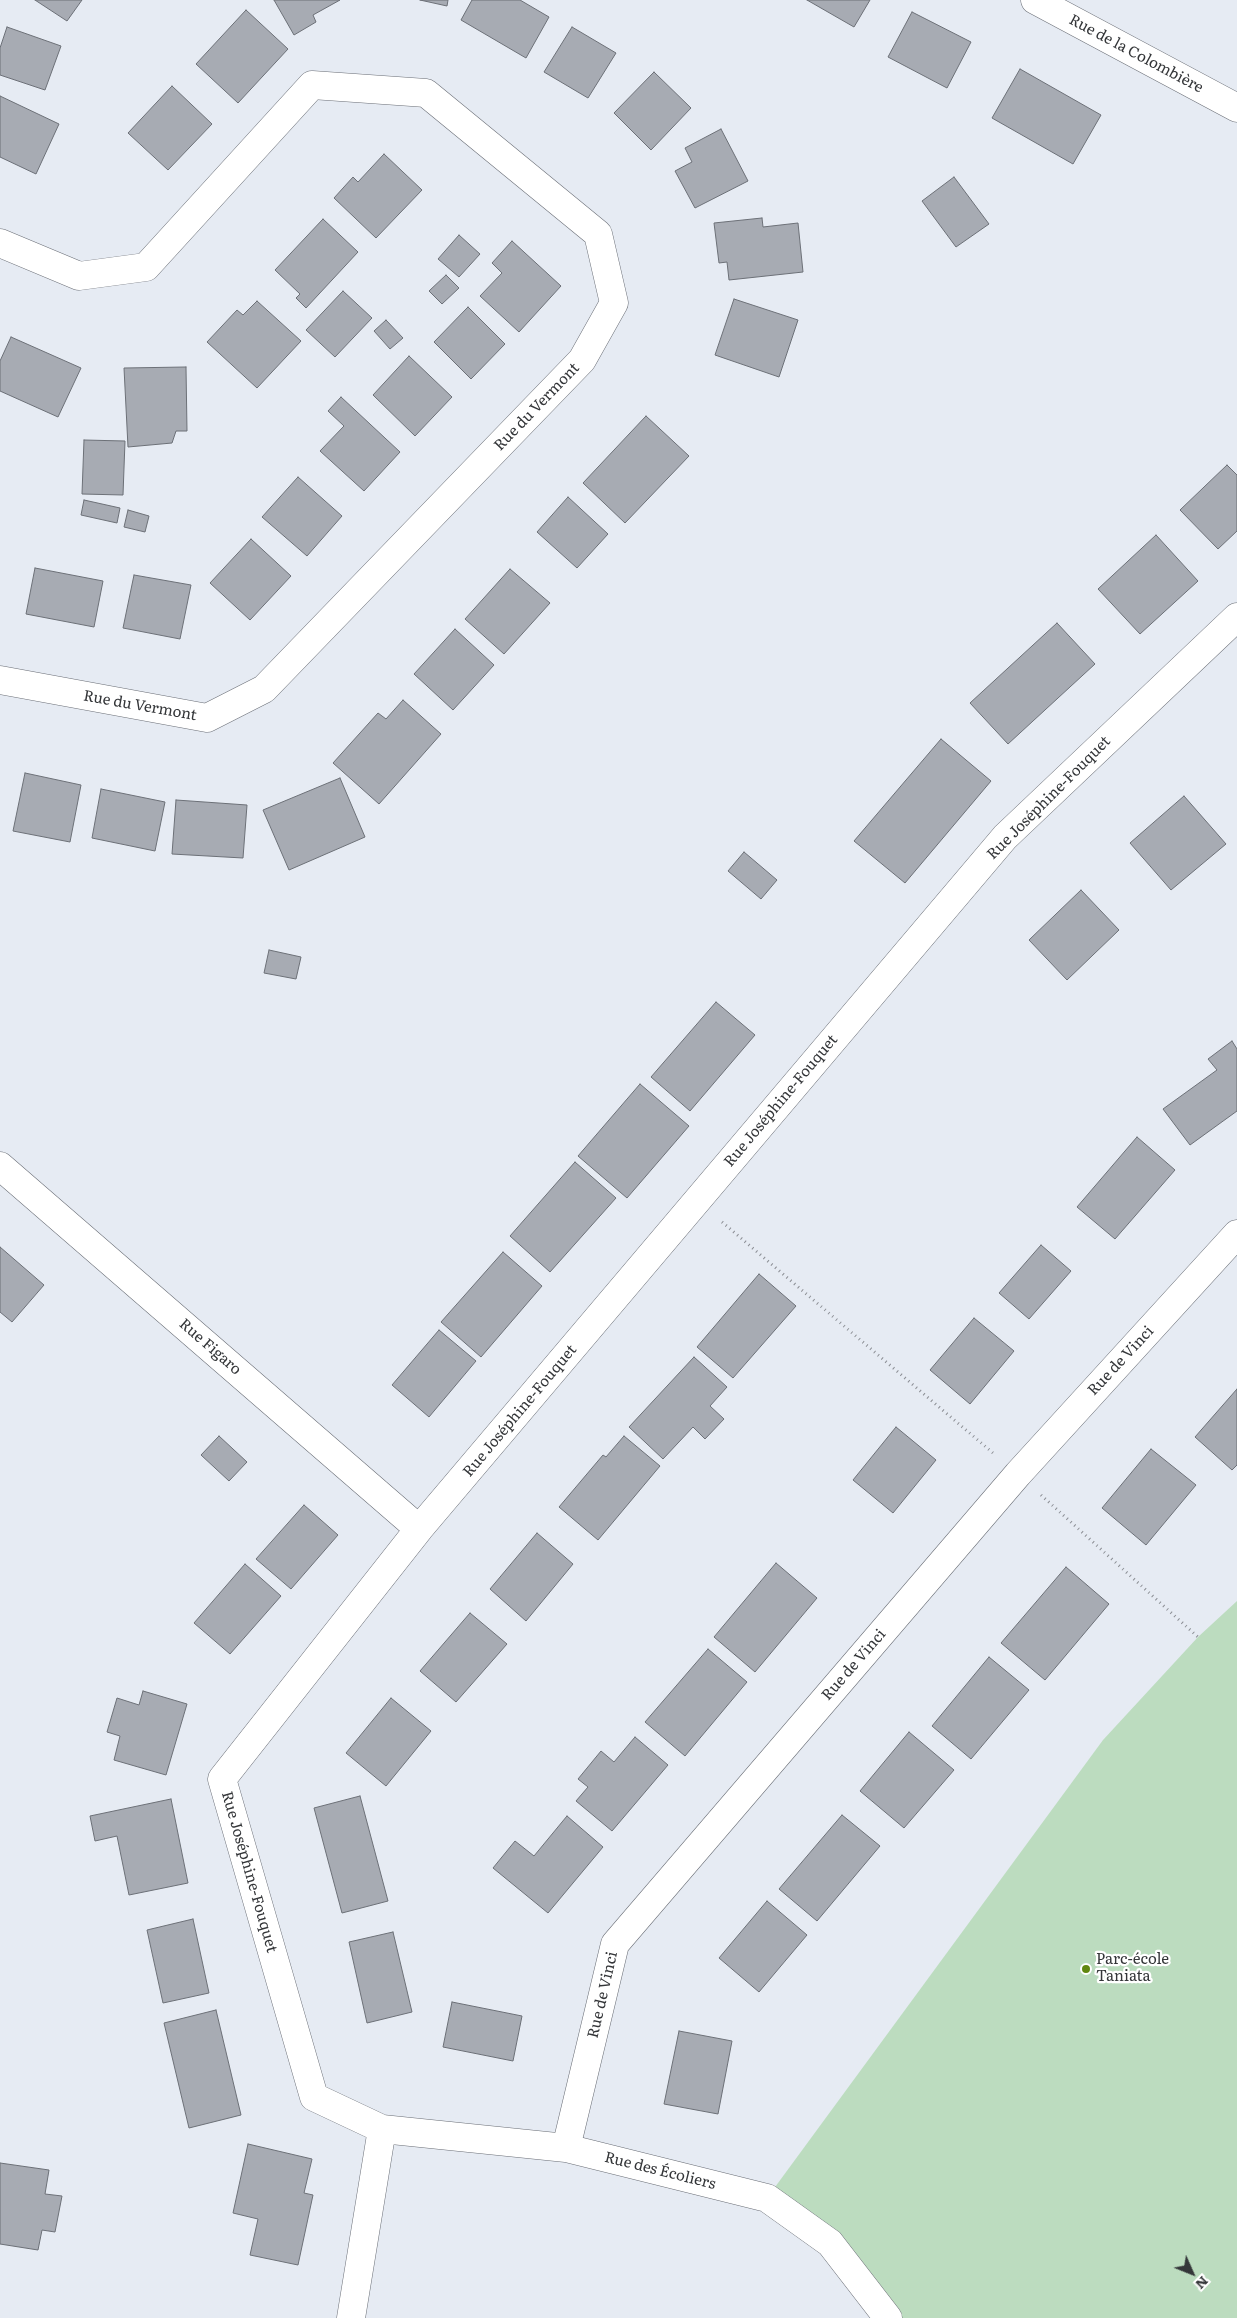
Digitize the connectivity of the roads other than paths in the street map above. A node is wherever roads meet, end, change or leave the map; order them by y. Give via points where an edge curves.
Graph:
1 (1035, 0) edge
2 (1237, 108) edge
3 (0, 243) edge
4 (1237, 617) edge
5 (0, 680) edge
6 (0, 1166) edge
7 (1237, 1234) edge
8 (419, 1529) junction
9 (382, 2129) junction
10 (566, 2148) junction
11 (351, 2318) edge
12 (888, 2318) edge

1 - 2 street, Rue de la Colombière
3 - 5 street, Rue du Vermont via 79,276 146,267 312,85 426,93 598,234 614,303 582,360 264,690 208,718
4 - 8 street, Rue Joséphine-Fouquet via 1005,837
6 - 8 street, Rue Figaro
7 - 10 street, Rue de Vinci via 1018,1474 615,1944
8 - 9 street, Rue Joséphine-Fouquet via 222,1779 314,2098
9 - 10 street, Rue des Écoliers
9 - 11 street
10 - 12 street, Rue des Écoliers via 767,2198 830,2243

